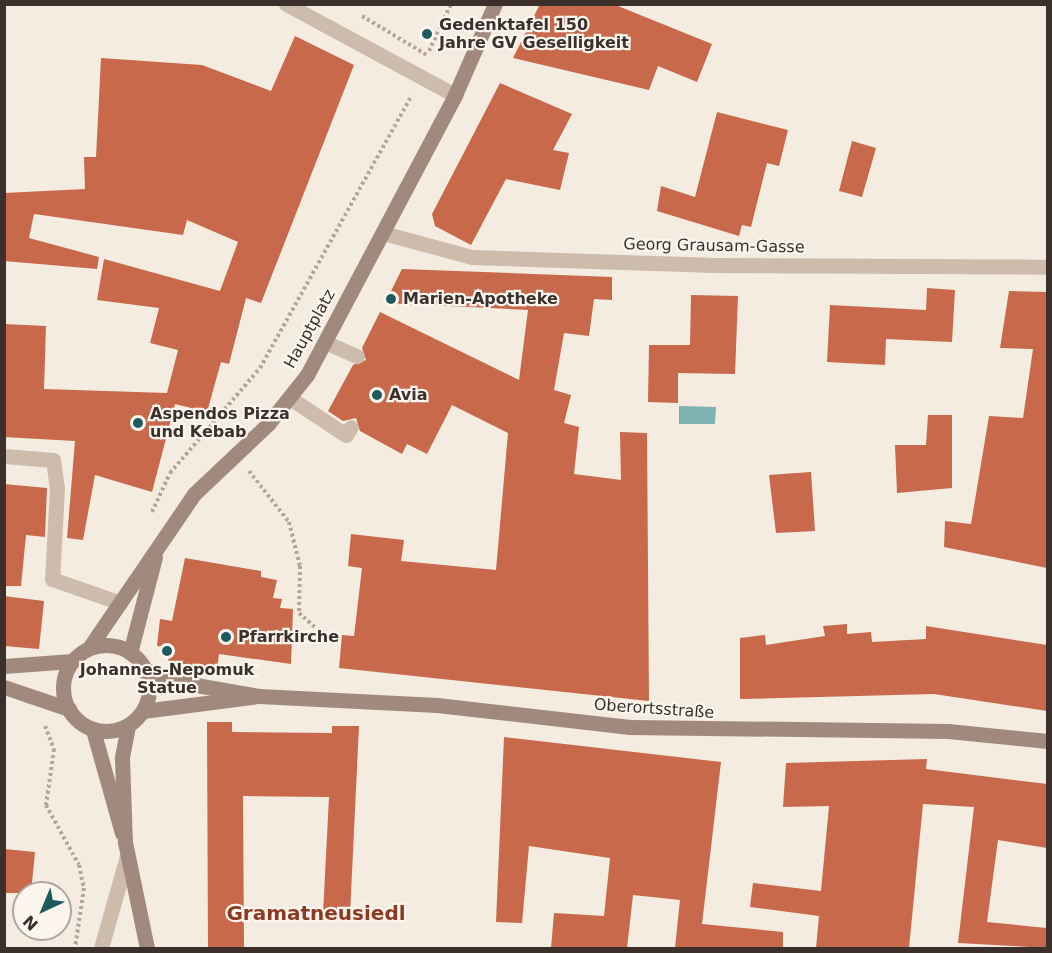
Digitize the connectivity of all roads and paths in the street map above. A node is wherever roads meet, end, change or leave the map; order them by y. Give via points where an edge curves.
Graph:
1 (286, 4) edge
2 (451, 4) edge
3 (495, 4) edge
4 (353, 12) dead end
5 (429, 51) junction
6 (422, 76) junction
7 (455, 95) junction
8 (383, 233) junction
9 (1047, 267) edge
10 (325, 342) junction
11 (357, 356) dead end
12 (290, 398) junction
13 (351, 427) dead end
14 (234, 455) junction
15 (4, 456) edge
16 (150, 516) dead end
17 (156, 552) junction
18 (118, 602) junction
19 (317, 629) dead end
20 (89, 648) junction
21 (130, 653) junction
22 (72, 661) junction
23 (4, 666) edge
24 (144, 669) junction
25 (4, 687) edge
26 (26, 693) junction
27 (259, 696) junction
28 (69, 709) junction
29 (143, 711) junction
30 (128, 726) junction
31 (93, 729) junction
32 (1047, 741) edge
33 (126, 849) junction
34 (75, 948) edge
35 (101, 948) edge
36 (147, 948) edge

1 - 6 street
2 - 5 path
3 - 7 main road, Hauptplatz
4 - 5 path
5 - 6 path
6 - 7 street
6 - 16 path via 260,368 170,473
7 - 8 main road, Hauptplatz
8 - 9 street, Georg Grausam-Gasse via 472,257 708,265
8 - 10 main road, Hauptplatz
10 - 11 street
10 - 12 main road, Hauptplatz
12 - 13 street via 346,435
12 - 14 main road, Hauptplatz
14 - 17 main road, Hauptplatz via 194,494
14 - 19 path via 289,522 300,566 299,613
15 - 18 street via 53,460 57,488 52,579
17 - 18 main road, Hauptplatz
17 - 21 main road, Hauptplatz
18 - 20 main road, Hauptplatz
20 - 21 main road via 111,645
20 - 22 main road
21 - 24 main road
22 - 23 main road
22 - 28 main road via 64,680
24 - 27 main road, Oberortsstraße via 167,680
24 - 29 main road via 149,690
25 - 26 main road
26 - 28 main road
26 - 34 path via 27,713 51,730 54,749 46,805 79,865 84,888
27 - 29 main road, Oberortsstraße
27 - 32 main road, Oberortsstraße via 437,705 684,731 948,731
28 - 31 main road
29 - 30 main road
30 - 31 main road
30 - 33 main road via 122,758
31 - 33 main road via 107,794
33 - 35 street
33 - 36 main road

